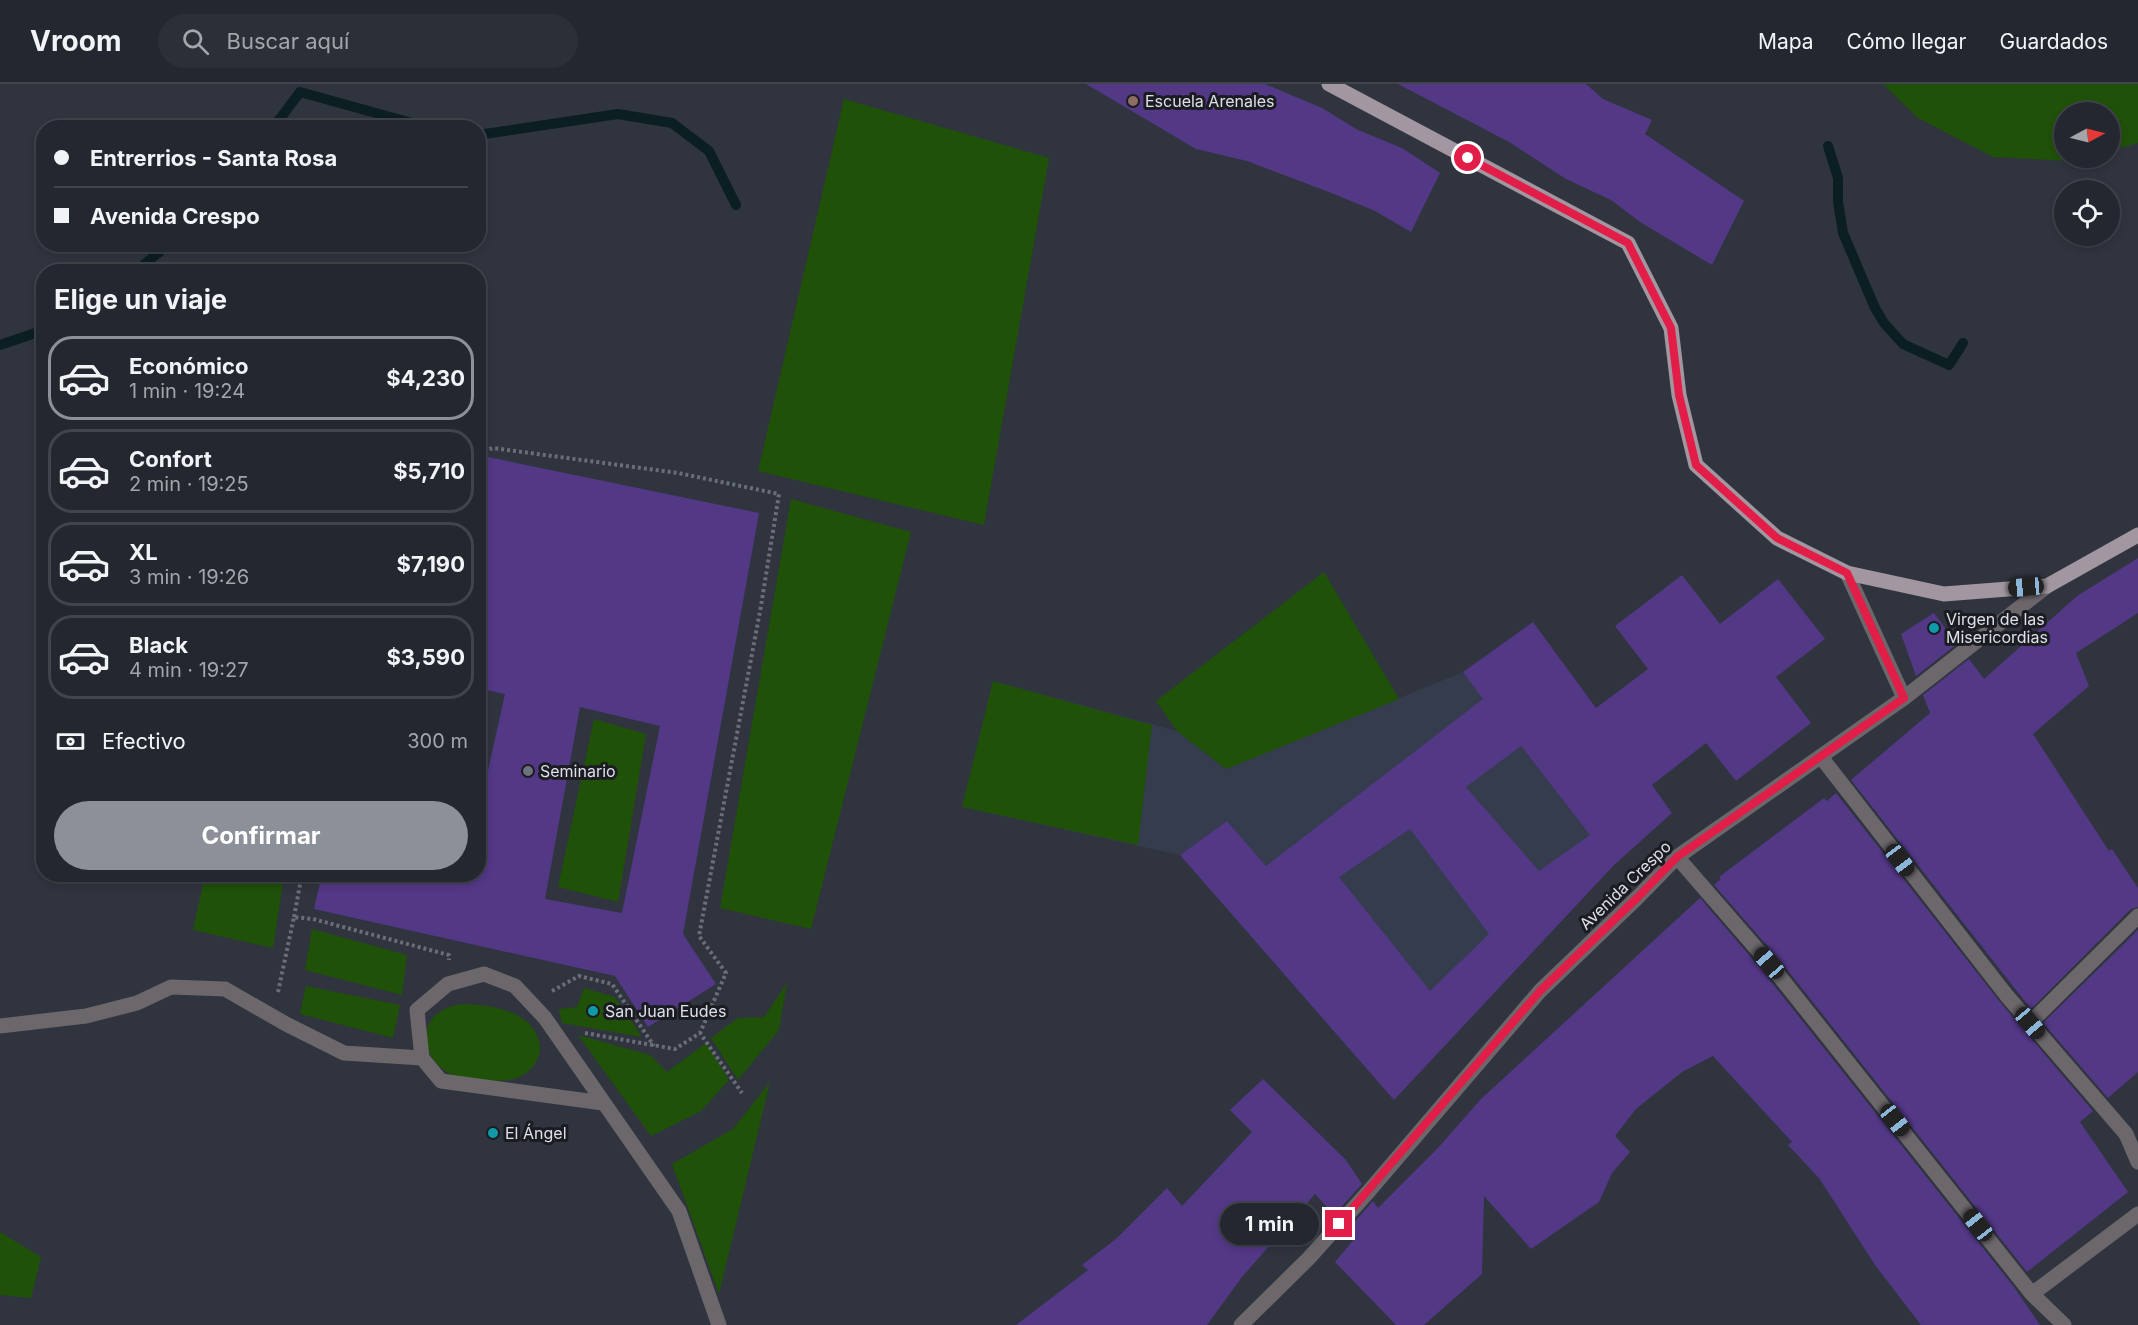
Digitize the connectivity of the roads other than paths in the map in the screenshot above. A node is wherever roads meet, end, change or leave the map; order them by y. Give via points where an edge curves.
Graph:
1 (1329, 84) edge
2 (2138, 534) edge
3 (1847, 573) junction
4 (2047, 586) junction
5 (1904, 698) junction
6 (1821, 757) junction
7 (1677, 857) junction
8 (2138, 916) edge
9 (2030, 1023) junction
10 (0, 1026) edge
11 (422, 1058) junction
12 (603, 1103) junction
13 (2138, 1162) edge
14 (2138, 1214) edge
15 (2032, 1294) junction
16 (719, 1325) edge
17 (1241, 1325) edge
18 (2064, 1325) edge

1 - 3 main road via 1628,243 1671,328 1679,395 1696,465 1777,538
2 - 4 main road, Avenida Crespo
3 - 4 main road via 1944,594
3 - 5 street
4 - 5 street, Avenida Crespo
5 - 6 street, Avenida Crespo
6 - 7 street, Avenida Crespo
6 - 9 street
7 - 15 street via 1769,963
7 - 17 street, Avenida Crespo via 1540,991 1361,1200
8 - 9 street
9 - 13 street via 2126,1134
10 - 11 street via 86,1016 137,1003 171,987 225,989 344,1053
11 - 12 street via 441,1081
11 - 12 street via 417,1010 448,984 484,975 515,986 551,1026
12 - 16 street via 679,1211
14 - 15 street
15 - 18 street

